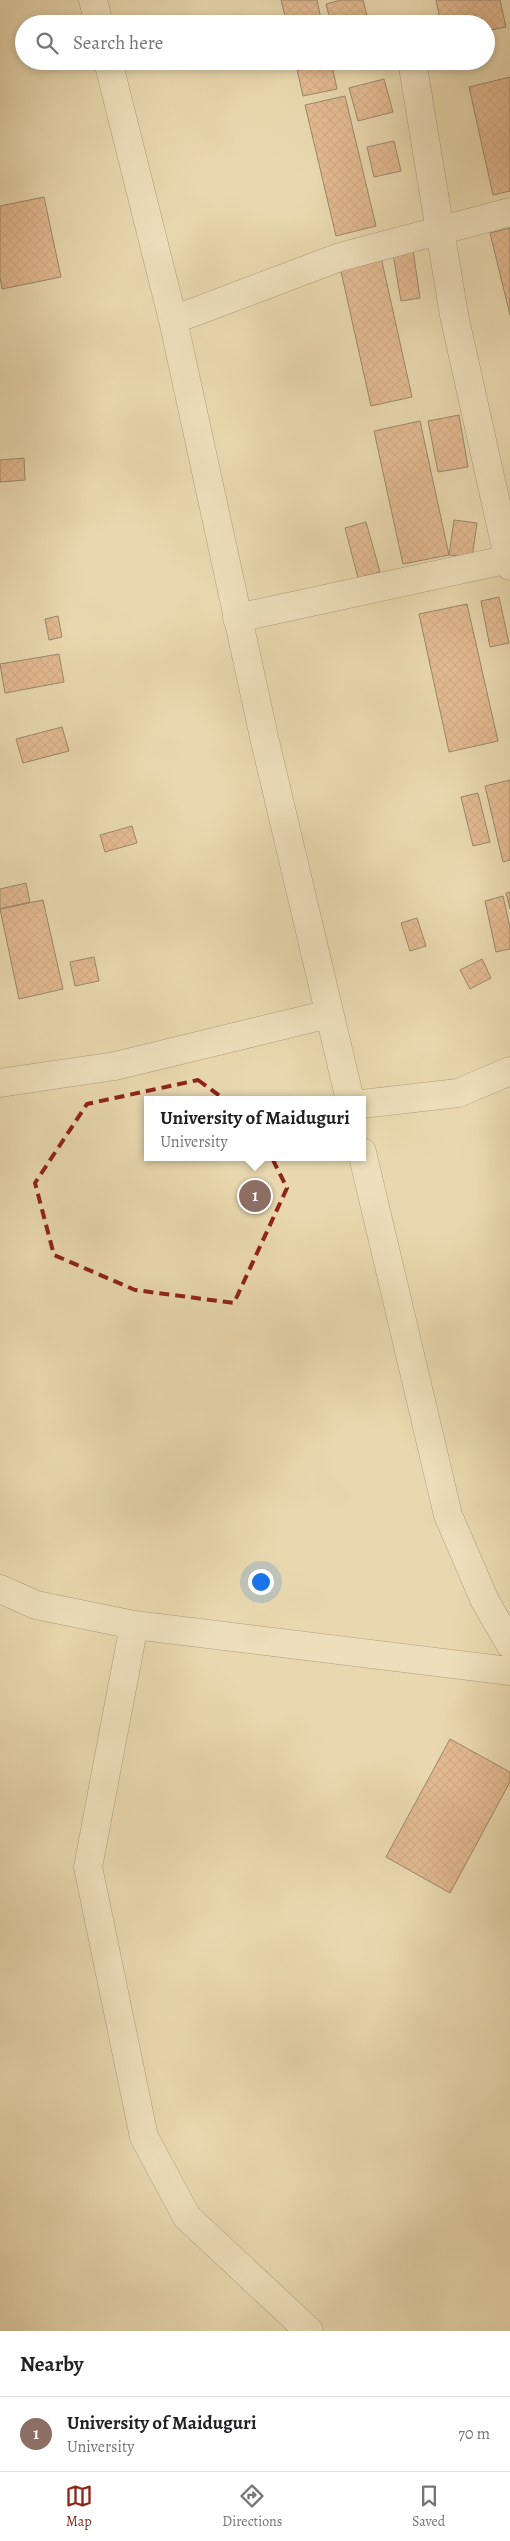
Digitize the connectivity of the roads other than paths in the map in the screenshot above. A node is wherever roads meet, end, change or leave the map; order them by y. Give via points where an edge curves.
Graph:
1 (93, 0) edge
2 (97, 15) edge
3 (110, 70) edge
4 (414, 70) edge
5 (510, 212) edge
6 (441, 230) junction
7 (173, 320) junction
8 (509, 562) edge
9 (237, 618) junction
10 (329, 1014) junction
11 (510, 1071) edge
12 (0, 1083) edge
13 (349, 1096) edge
14 (366, 1104) edge
15 (364, 1161) edge
16 (0, 1589) edge
17 (134, 1625) junction
18 (510, 1644) edge
19 (510, 1671) edge
20 (309, 2331) edge

1 - 2 street
3 - 7 street
4 - 6 street
5 - 6 street
6 - 7 street via 340,256
6 - 8 street via 454,315
7 - 9 street
8 - 9 street
9 - 10 street
10 - 12 street via 115,1066
10 - 13 street
11 - 14 street via 458,1093
15 - 18 street via 448,1515 485,1601
16 - 17 street via 36,1605
17 - 19 street
17 - 20 street via 88,1866 144,2138 187,2217

